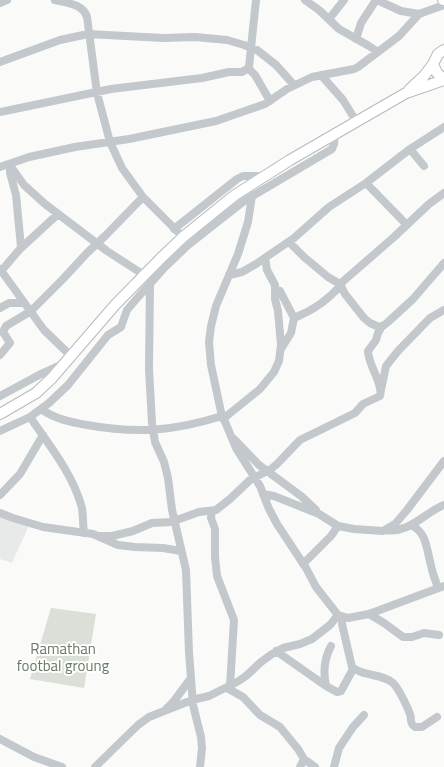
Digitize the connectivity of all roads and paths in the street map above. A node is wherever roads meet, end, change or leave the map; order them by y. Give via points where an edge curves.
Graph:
1 (8, 0) edge
2 (55, 0) edge
3 (256, 0) edge
4 (305, 0) edge
5 (344, 0) edge
6 (376, 0) edge
7 (0, 3) edge
8 (444, 5) edge
9 (419, 14) junction
10 (329, 19) junction
11 (88, 34) junction
12 (356, 39) junction
13 (251, 47) junction
14 (444, 50) edge
15 (378, 52) junction
16 (0, 62) edge
17 (433, 64) junction
18 (248, 68) junction
19 (321, 75) junction
20 (444, 80) edge
21 (294, 85) junction
22 (97, 93) junction
23 (406, 93) junction
24 (270, 101) junction
25 (0, 112) edge
26 (356, 121) junction
27 (444, 127) edge
28 (335, 134) junction
29 (110, 142) junction
30 (410, 149) junction
31 (10, 165) junction
32 (424, 166) dead end
33 (0, 167) edge
34 (265, 176) junction
35 (366, 182) junction
36 (444, 193) edge
37 (252, 196) junction
38 (143, 197) junction
39 (58, 214) junction
40 (407, 225) junction
41 (174, 229) junction
42 (183, 237) junction
43 (289, 242) junction
44 (97, 243) junction
45 (22, 247) junction
46 (265, 258) junction
47 (444, 263) edge
48 (1, 270) edge
49 (229, 275) junction
50 (147, 279) junction
51 (340, 284) junction
52 (276, 289) junction
53 (24, 303) junction
54 (0, 308) edge
55 (444, 310) edge
56 (31, 311) junction
57 (294, 318) junction
58 (382, 326) junction
59 (281, 350) junction
60 (0, 355) edge
61 (72, 357) junction
62 (64, 364) junction
63 (380, 390) junction
64 (0, 396) edge
65 (41, 409) junction
66 (0, 414) edge
67 (30, 417) junction
68 (223, 418) junction
69 (0, 431) edge
70 (153, 431) junction
71 (42, 435) junction
72 (231, 437) junction
73 (444, 461) edge
74 (268, 471) junction
75 (254, 477) junction
76 (263, 494) junction
77 (0, 495) edge
78 (444, 505) edge
79 (212, 511) junction
80 (0, 513) edge
81 (319, 514) junction
82 (175, 520) junction
83 (411, 525) junction
84 (338, 526) junction
85 (385, 530) junction
86 (84, 533) junction
87 (99, 536) junction
88 (181, 551) junction
89 (303, 564) junction
90 (441, 587) edge
91 (370, 614) junction
92 (340, 616) junction
93 (439, 635) dead end
94 (331, 646) dead end
95 (276, 651) junction
96 (353, 669) junction
97 (191, 678) junction
98 (326, 686) junction
99 (228, 687) junction
100 (192, 700) junction
101 (163, 711) junction
102 (364, 715) dead end
103 (437, 717) dead end
104 (0, 739) edge
105 (304, 759) junction
106 (39, 763) edge
107 (62, 767) edge
108 (95, 767) edge
109 (200, 767) edge
110 (300, 767) edge
111 (314, 767) edge
112 (334, 767) edge

1 - 7 street
2 - 11 street via 83,9 87,17
3 - 13 street
4 - 10 street
5 - 10 street
6 - 9 street via 401,11
6 - 12 street via 361,23
8 - 9 street
9 - 15 street
10 - 12 street via 339,29
11 - 13 street via 195,37 227,40
11 - 16 street via 60,40
11 - 22 street
12 - 15 street
13 - 18 street
13 - 21 street via 276,65
14 - 17 main road via 438,54
15 - 19 street via 354,69
17 - 20 main road via 436,73
17 - 23 main road
18 - 22 street via 242,72
18 - 24 street
19 - 21 street
19 - 26 street via 343,100
20 - 23 main road
21 - 24 street
22 - 25 street
22 - 29 street
23 - 26 main road
24 - 29 street via 216,121
26 - 28 main road
27 - 30 street
28 - 34 main road
28 - 37 street via 332,149
29 - 31 street via 29,157
29 - 38 street via 122,168
30 - 32 street
30 - 35 street
31 - 33 street
31 - 39 street via 28,189
31 - 45 street
34 - 41 street via 243,176 237,179
34 - 42 main road via 235,195
35 - 40 street
35 - 43 street via 329,207
36 - 40 street
37 - 49 street via 248,222
37 - 50 street
38 - 41 street
38 - 44 street
39 - 44 street
39 - 45 street
40 - 51 street
41 - 42 street
42 - 50 main road
43 - 46 street
43 - 51 street via 304,257
44 - 50 street
44 - 56 street
45 - 48 street
46 - 49 street via 242,272
46 - 52 street via 267,270
47 - 58 street via 413,299
48 - 53 street
49 - 68 street via 216,306 209,342 211,365
50 - 61 main road via 108,313
50 - 65 street via 127,310 121,327 108,335 68,385
50 - 70 street
51 - 57 street via 326,300
51 - 58 street via 364,318 374,325
52 - 57 street
52 - 59 street
53 - 54 street via 9,303
53 - 56 street
55 - 63 street via 424,323 388,363
56 - 60 street via 6,326 4,332 10,343
56 - 61 street via 46,333
57 - 59 street via 291,333
58 - 63 street via 368,351 368,359
59 - 68 street via 274,372 260,389
61 - 62 main road
62 - 64 street
62 - 66 main road via 36,393
63 - 74 street via 380,396 363,404 354,413 300,440
65 - 67 street
65 - 70 street via 67,421 118,430
67 - 69 street
67 - 71 street
68 - 70 street
68 - 72 street
70 - 82 street via 168,478
71 - 77 street via 20,474
71 - 86 street via 55,452 76,490 82,510
72 - 74 street
72 - 75 street
73 - 85 street via 407,510 395,524
74 - 75 street
74 - 81 street via 301,496
75 - 76 street
75 - 79 street via 227,502
76 - 81 street
76 - 89 street via 273,517
78 - 83 street
79 - 82 street via 198,512
79 - 99 street via 217,576 234,620
80 - 86 street via 43,527
81 - 84 street
82 - 87 street via 152,523 112,536
82 - 88 street
83 - 85 street
83 - 90 street via 426,540 429,558
84 - 85 street via 367,531
84 - 89 street
86 - 87 street
87 - 88 street via 120,546
88 - 97 street via 186,570
89 - 92 street via 332,609
90 - 91 street
91 - 92 street via 352,618
91 - 93 street via 404,637 422,633
92 - 95 street via 312,639
92 - 96 street
94 - 98 street via 326,657
95 - 98 street
95 - 99 street
96 - 98 street via 341,691 336,692
96 - 103 street via 393,684 415,727 422,727
97 - 100 street
97 - 101 street via 174,702
99 - 100 street via 209,696
99 - 105 street via 260,715 280,727
100 - 101 street
100 - 109 street via 202,742
101 - 108 street via 138,725
102 - 112 street via 338,748
104 - 106 street
105 - 110 street
105 - 111 street
106 - 107 street

